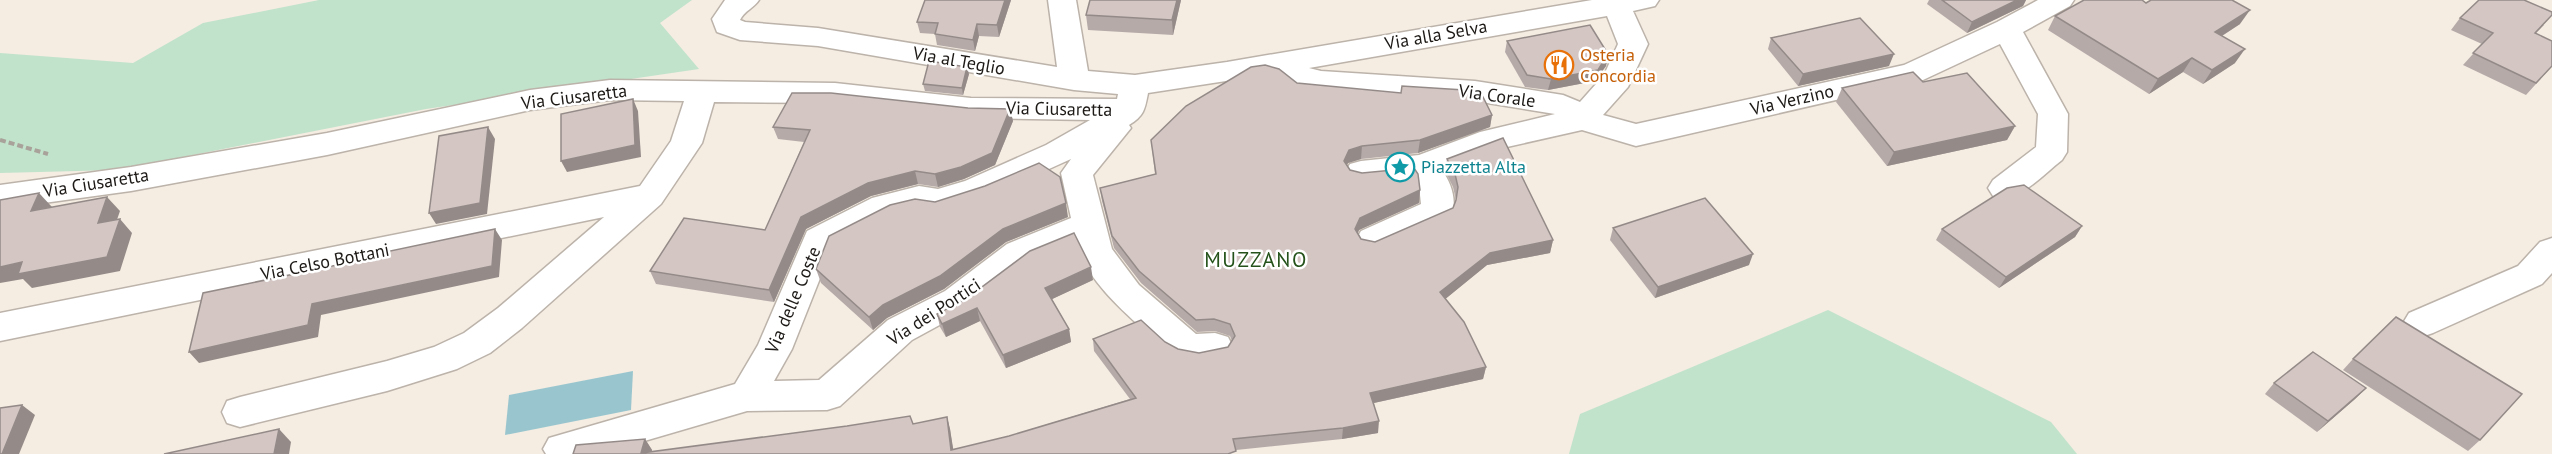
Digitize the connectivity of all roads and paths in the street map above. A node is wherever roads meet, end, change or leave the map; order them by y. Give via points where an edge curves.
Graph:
1 (745, 0) edge
2 (1062, 0) edge
3 (1645, 0) edge
4 (2060, 0) edge
5 (1615, 5) junction
6 (2007, 28) junction
7 (1264, 66) junction
8 (1227, 72) joint
9 (1074, 80) junction
10 (702, 90) junction
11 (1133, 98) junction
12 (1582, 119) junction
13 (1422, 166) junction
14 (1361, 172) edge
15 (2004, 188) edge
16 (650, 196) junction
17 (0, 197) edge
18 (1089, 224) junction
19 (1373, 240) edge
20 (2552, 251) edge
21 (2421, 323) dead end
22 (0, 327) edge
23 (1215, 347) edge
24 (747, 396) junction
25 (240, 412) dead end
26 (562, 449) dead end

1 - 9 street, Via al Teglio via 728,13 727,25 732,29 818,37
2 - 9 street
3 - 5 street, Via alla Selva
4 - 6 street, Via Verzino
5 - 7 street, Via alla Selva
5 - 12 street via 1633,44 1617,80
6 - 12 street, Via Verzino via 1912,73 1636,135
6 - 15 street via 2054,114 2051,152
7 - 8 street, Via alla Selva
7 - 12 street, Via Corale via 1321,81 1475,91 1563,105
8 - 11 street, Via al Teglio
9 - 11 street, Via al Teglio
10 - 11 street, Via Ciusaretta via 835,93 971,108
10 - 16 street via 686,143
10 - 17 street, Via Ciusaretta via 610,90 530,100 327,144
11 - 18 street via 1077,173
11 - 24 street, Via delle Coste via 1057,153 976,189 938,201 919,198 884,206 819,240 774,349
12 - 13 street via 1491,140
13 - 14 street
13 - 19 street via 1434,184 1438,210
16 - 22 street, Via Celso Bottani
16 - 25 street via 477,344 444,359 387,376
18 - 23 street via 1096,253 1127,294 1186,346
18 - 24 street, Via dei Portici via 1019,253 957,300 900,330 827,395
20 - 21 street via 2529,275
24 - 26 street

